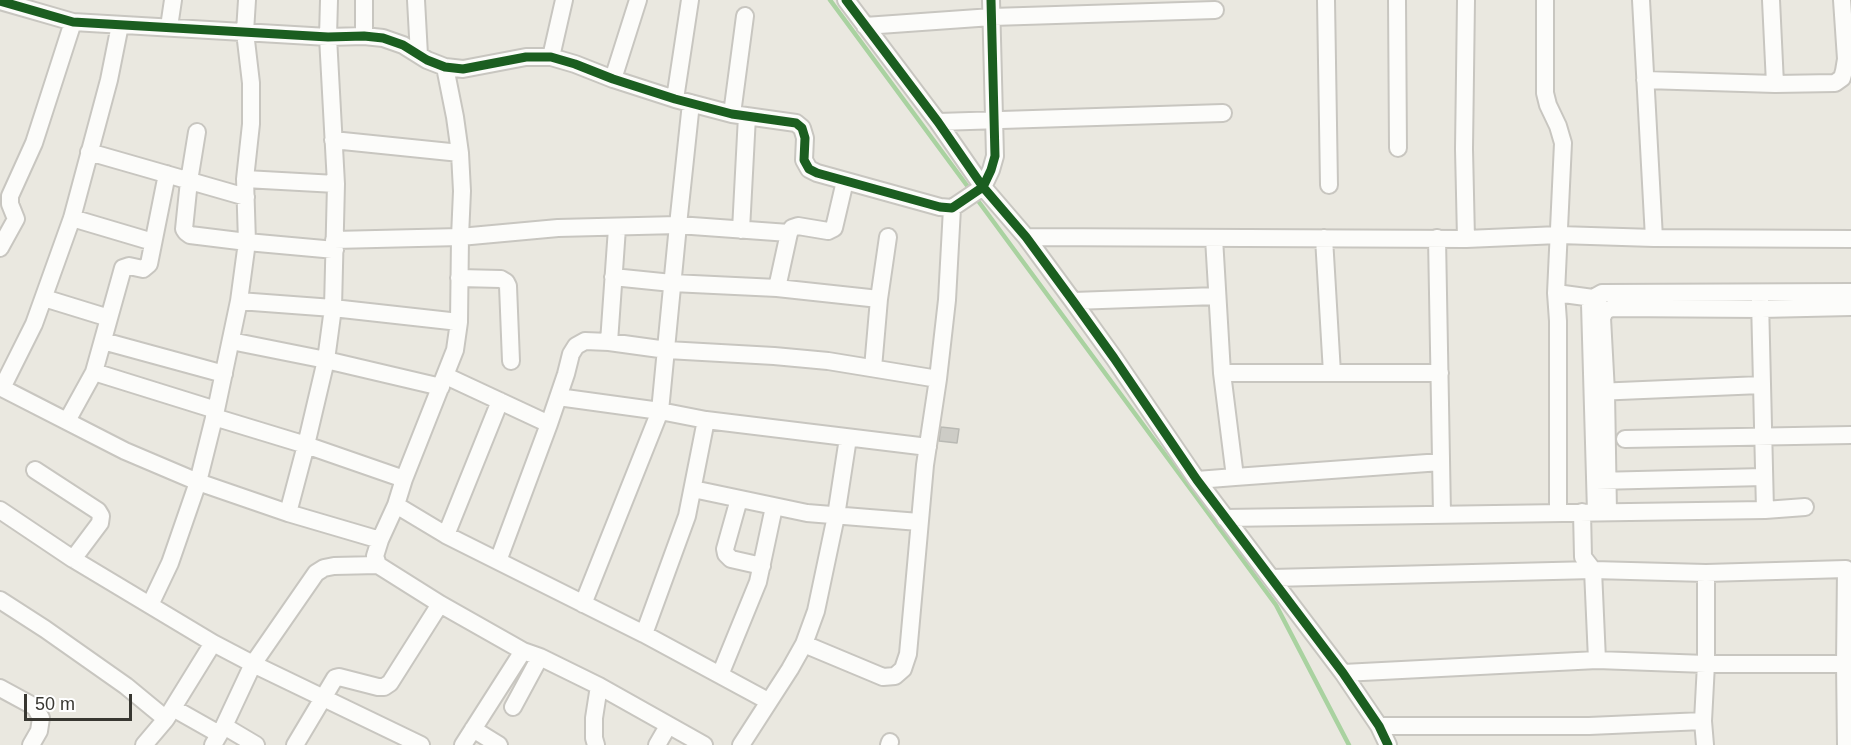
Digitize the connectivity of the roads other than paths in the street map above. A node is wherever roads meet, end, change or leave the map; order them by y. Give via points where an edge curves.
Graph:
1 (172, 0) edge
2 (246, 0) edge
3 (329, 0) edge
4 (364, 0) edge
5 (416, 0) edge
6 (564, 0) edge
7 (638, 0) edge
8 (690, 0) edge
9 (846, 0) edge
10 (1326, 0) edge
11 (1397, 0) edge
12 (1466, 0) edge
13 (1545, 0) edge
14 (1641, 0) edge
15 (1772, 0) edge
16 (1842, 0) edge
17 (0, 1) edge
18 (991, 8) edge
19 (1215, 10) dead end
20 (745, 16) dead end
21 (73, 22) junction
22 (120, 25) junction
23 (866, 26) junction
24 (169, 27) junction
25 (245, 32) junction
26 (364, 36) junction
27 (328, 37) junction
28 (418, 55) junction
29 (551, 57) junction
30 (445, 67) junction
31 (613, 79) junction
32 (1645, 80) junction
33 (1775, 84) junction
34 (683, 101) junction
35 (1223, 113) dead end
36 (740, 115) junction
37 (995, 120) junction
38 (938, 122) junction
39 (197, 132) dead end
40 (333, 140) junction
41 (1398, 148) dead end
42 (89, 152) junction
43 (460, 153) junction
44 (167, 174) junction
45 (245, 179) junction
46 (189, 181) junction
47 (846, 181) junction
48 (336, 184) junction
49 (1329, 185) dead end
50 (979, 191) junction
51 (246, 197) junction
52 (955, 206) junction
53 (72, 218) junction
54 (678, 225) junction
55 (617, 228) junction
56 (741, 230) junction
57 (789, 233) junction
58 (1559, 235) junction
59 (459, 237) junction
60 (888, 237) dead end
61 (1026, 237) junction
62 (1214, 238) junction
63 (1324, 238) junction
64 (1437, 238) junction
65 (1466, 238) junction
66 (1654, 238) junction
67 (1851, 239) edge
68 (153, 242) junction
69 (247, 243) junction
70 (334, 245) junction
71 (0, 248) edge
72 (459, 278) junction
73 (613, 278) junction
74 (672, 283) junction
75 (777, 288) junction
76 (1851, 292) edge
77 (1556, 293) junction
78 (1217, 296) junction
79 (44, 298) junction
80 (1593, 298) junction
81 (879, 299) junction
82 (239, 301) junction
83 (1073, 301) junction
84 (1760, 301) junction
85 (333, 308) junction
86 (1851, 308) edge
87 (1605, 311) junction
88 (109, 318) junction
89 (459, 322) junction
90 (103, 341) junction
91 (231, 341) junction
92 (609, 342) junction
93 (667, 350) junction
94 (326, 360) junction
95 (511, 361) dead end
96 (873, 368) junction
97 (94, 372) junction
98 (1222, 373) junction
99 (1332, 373) junction
100 (1440, 373) junction
101 (224, 374) junction
102 (938, 379) junction
103 (443, 381) junction
104 (1761, 385) junction
105 (1, 389) edge
106 (1599, 392) junction
107 (558, 397) junction
108 (500, 401) junction
109 (660, 411) junction
110 (215, 413) junction
111 (706, 420) junction
112 (67, 421) junction
113 (549, 424) junction
114 (1851, 435) edge
115 (1762, 437) junction
116 (848, 438) junction
117 (1624, 439) dead end
118 (306, 445) junction
119 (928, 447) junction
120 (1441, 462) junction
121 (35, 470) dead end
122 (1235, 477) junction
123 (1764, 477) junction
124 (404, 479) junction
125 (1197, 480) junction
126 (1601, 481) junction
127 (198, 482) junction
128 (693, 489) junction
129 (739, 499) junction
130 (396, 505) junction
131 (774, 507) junction
132 (1805, 507) dead end
133 (0, 510) edge
134 (1765, 510) junction
135 (1558, 512) junction
136 (1595, 512) junction
137 (288, 513) junction
138 (1442, 514) junction
139 (836, 516) junction
140 (1225, 518) junction
141 (919, 522) junction
142 (446, 535) junction
143 (380, 540) junction
144 (74, 559) junction
145 (498, 561) junction
146 (378, 564) junction
147 (762, 566) junction
148 (1848, 569) edge
149 (1593, 570) junction
150 (1706, 573) junction
151 (1272, 578) junction
152 (0, 600) edge
153 (440, 604) junction
154 (583, 604) junction
155 (150, 605) junction
156 (644, 633) junction
157 (213, 643) junction
158 (804, 644) junction
159 (523, 651) junction
160 (540, 657) junction
161 (1597, 660) junction
162 (254, 664) junction
163 (1706, 664) junction
164 (1845, 664) junction
165 (1343, 674) junction
166 (720, 675) junction
167 (599, 687) junction
168 (0, 688) edge
169 (322, 697) junction
170 (768, 701) junction
171 (513, 707) dead end
172 (170, 713) junction
173 (1703, 721) junction
174 (668, 726) junction
175 (1379, 726) junction
176 (473, 729) junction
177 (219, 735) edge
178 (31, 745) edge
179 (144, 745) edge
180 (256, 745) edge
181 (295, 745) edge
182 (421, 745) edge
183 (463, 745) edge
184 (500, 745) edge
185 (596, 745) edge
186 (657, 745) edge
187 (704, 745) edge
188 (741, 745) edge
189 (1388, 745) edge
190 (1705, 745) edge
191 (1846, 745) edge

1 - 24 street
2 - 25 street
3 - 27 street
4 - 26 street
5 - 28 street
6 - 29 street
7 - 31 street
8 - 34 street
9 - 23 street
10 - 49 street
11 - 41 street
12 - 65 street
13 - 58 street via 1545,93 1563,143
14 - 32 street
15 - 33 street
16 - 33 street via 1846,59 1842,78 1827,84
17 - 21 street
18 - 19 street
18 - 23 street
18 - 37 street
20 - 36 street
21 - 22 street
21 - 71 street via 34,143 10,196 16,219
22 - 24 street
22 - 42 street
23 - 38 street
24 - 25 street
25 - 27 street
25 - 45 street via 251,114
26 - 27 street
26 - 28 street via 403,45
27 - 40 street
28 - 30 street
29 - 30 street via 526,57 463,69
29 - 31 street
30 - 43 street
31 - 34 street
32 - 33 street
32 - 66 street
34 - 36 street
34 - 54 street
35 - 37 street
36 - 47 street via 796,123 805,138 804,160 809,169
36 - 56 street
37 - 38 street
37 - 50 street via 995,156
38 - 50 street
39 - 46 street
40 - 43 street
40 - 48 street
42 - 44 street
42 - 53 street
43 - 59 street
44 - 46 street
44 - 68 street
45 - 48 street
45 - 51 street
46 - 51 street
46 - 69 street via 186,232
47 - 52 street via 940,207
47 - 57 street via 834,228 828,231 798,226
48 - 70 street
50 - 52 street
50 - 61 street
51 - 69 street
52 - 102 street
53 - 68 street
53 - 79 street
54 - 55 street
54 - 56 street
54 - 74 street
55 - 59 street via 558,228
55 - 73 street
56 - 57 street
57 - 75 street
58 - 65 street
58 - 66 street
58 - 77 street
59 - 70 street
59 - 72 street
60 - 81 street
61 - 62 street
61 - 83 street
62 - 63 street
62 - 78 street
63 - 64 street
63 - 99 street
64 - 65 street
64 - 100 street
66 - 67 street
68 - 88 street via 148,266 123,268
69 - 70 street
69 - 82 street
70 - 85 street
72 - 89 street
72 - 95 street via 506,282
73 - 74 street
73 - 92 street
74 - 75 street
74 - 93 street
75 - 81 street
76 - 84 street
77 - 80 street
77 - 135 street
78 - 83 street
78 - 98 street
79 - 88 street
79 - 105 street
80 - 84 street via 1602,293
80 - 87 street
80 - 106 street via 1590,304
81 - 96 street
82 - 85 street
82 - 91 street
83 - 125 street
84 - 86 street
84 - 87 street
84 - 104 street
85 - 89 street
85 - 94 street
87 - 106 street
88 - 90 street
89 - 103 street via 455,350
90 - 97 street
90 - 101 street
91 - 94 street
91 - 101 street
92 - 93 street
92 - 107 street via 585,341 576,345
93 - 96 street via 774,356
93 - 109 street
94 - 103 street
94 - 118 street
96 - 102 street
97 - 110 street
97 - 112 street
98 - 99 street
98 - 122 street
99 - 100 street
100 - 120 street
101 - 110 street
102 - 119 street
103 - 108 street
103 - 124 street
104 - 106 street
104 - 115 street
105 - 112 street
106 - 126 street
107 - 109 street
107 - 113 street
108 - 113 street
108 - 142 street
109 - 111 street
109 - 154 street
110 - 118 street
110 - 127 street
111 - 116 street
111 - 128 street
112 - 127 street
113 - 145 street
114 - 115 street
115 - 117 street
115 - 123 street
116 - 119 street
116 - 139 street
118 - 124 street
118 - 137 street
119 - 141 street
120 - 122 street
120 - 138 street
121 - 144 street via 101,516
122 - 125 street
123 - 126 street
123 - 134 street
124 - 130 street
125 - 140 street
126 - 136 street
127 - 137 street
127 - 155 street via 170,563
128 - 129 street
128 - 156 street via 684,526
129 - 131 street
129 - 147 street via 726,554 731,559
130 - 142 street
130 - 143 street
131 - 139 street
131 - 147 street
132 - 134 street
133 - 144 street
134 - 136 street
135 - 136 street
135 - 138 street
136 - 149 street via 1583,557
137 - 143 street
138 - 140 street
139 - 141 street
139 - 158 street via 816,611
140 - 151 street
141 - 158 street via 908,654 903,669 895,676 883,677
142 - 145 street
143 - 146 street via 375,556
144 - 155 street
145 - 154 street
146 - 153 street
146 - 162 street via 334,566 316,573
147 - 166 street
148 - 150 street
148 - 164 street
149 - 150 street
149 - 151 street
149 - 161 street
150 - 163 street
151 - 165 street
152 - 172 street
153 - 159 street
153 - 169 street via 390,683 378,687 339,677
154 - 156 street
155 - 157 street
156 - 166 street
157 - 162 street
157 - 172 street
158 - 170 street
159 - 160 street
159 - 176 street
160 - 167 street
160 - 171 street
161 - 163 street
161 - 165 street
162 - 169 street
162 - 177 street
163 - 164 street
163 - 173 street
164 - 191 street
165 - 175 street
166 - 170 street
167 - 174 street
167 - 185 street via 594,718
168 - 178 street via 35,707 41,718
169 - 181 street
169 - 182 street
170 - 188 street
172 - 177 street
172 - 179 street
173 - 175 street via 1589,726
173 - 190 street
174 - 186 street
174 - 187 street
175 - 189 street
176 - 183 street
176 - 184 street
177 - 180 street

